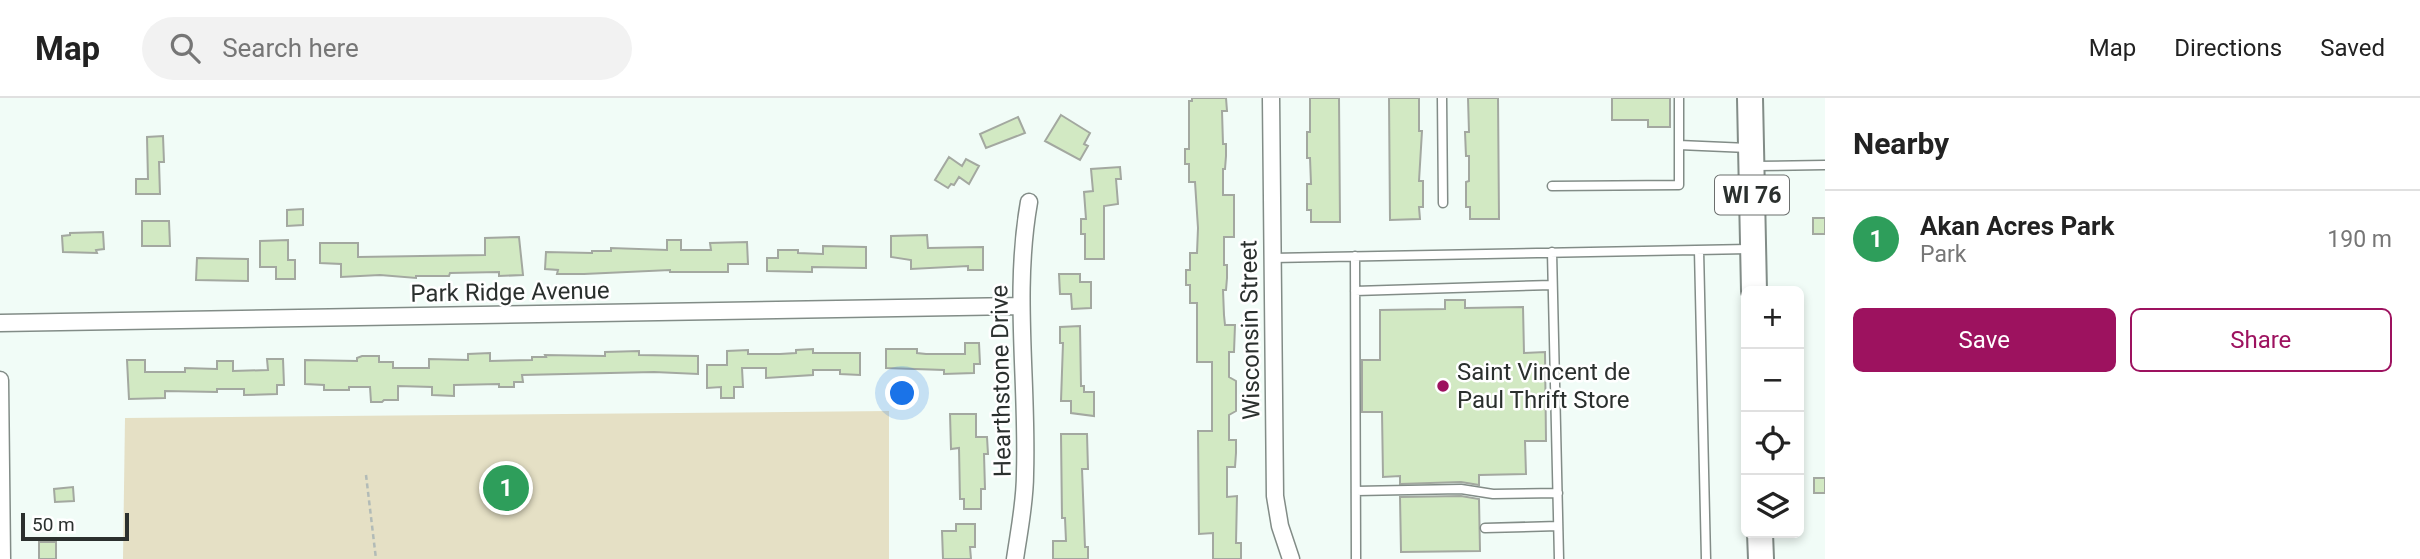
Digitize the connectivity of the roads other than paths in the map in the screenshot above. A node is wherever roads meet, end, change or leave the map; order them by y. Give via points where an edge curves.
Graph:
1 (1271, 98) edge
2 (1442, 98) edge
3 (1679, 98) edge
4 (1750, 98) edge
5 (1679, 145) junction
6 (1751, 157) junction
7 (1825, 165) edge
8 (1552, 186) dead end
9 (1029, 201) dead end
10 (1443, 203) dead end
11 (1753, 249) junction
12 (1699, 250) junction
13 (1552, 253) junction
14 (1355, 256) junction
15 (1272, 258) junction
16 (1552, 285) junction
17 (1754, 286) edge
18 (1355, 291) junction
19 (1021, 306) junction
20 (0, 323) edge
21 (0, 380) edge
22 (1356, 491) junction
23 (1558, 493) junction
24 (1558, 526) junction
25 (1485, 528) dead end
26 (1760, 538) edge
27 (2, 559) edge
28 (1015, 559) edge
29 (1291, 559) edge
30 (1356, 559) edge
31 (1559, 559) edge
32 (1706, 559) edge
33 (1761, 559) edge

1 - 15 street, Wisconsin Street
2 - 10 lane
3 - 5 lane
4 - 6 main road, WI 76
5 - 6 lane
5 - 8 lane via 1679,185
6 - 7 lane
6 - 11 main road, WI 76
9 - 19 street, Hearthstone Drive
11 - 12 lane
11 - 17 main road, WI 76
12 - 13 lane
12 - 32 lane
13 - 14 lane
13 - 16 lane
14 - 15 lane
14 - 18 lane
15 - 29 street, Wisconsin Street via 1275,496
16 - 18 lane
16 - 23 lane
18 - 22 lane
19 - 20 street, Park Ridge Avenue
19 - 28 street, Hearthstone Drive via 1026,471
21 - 27 street
22 - 23 lane
22 - 30 lane
23 - 24 lane
24 - 25 lane
24 - 31 lane
26 - 33 main road

